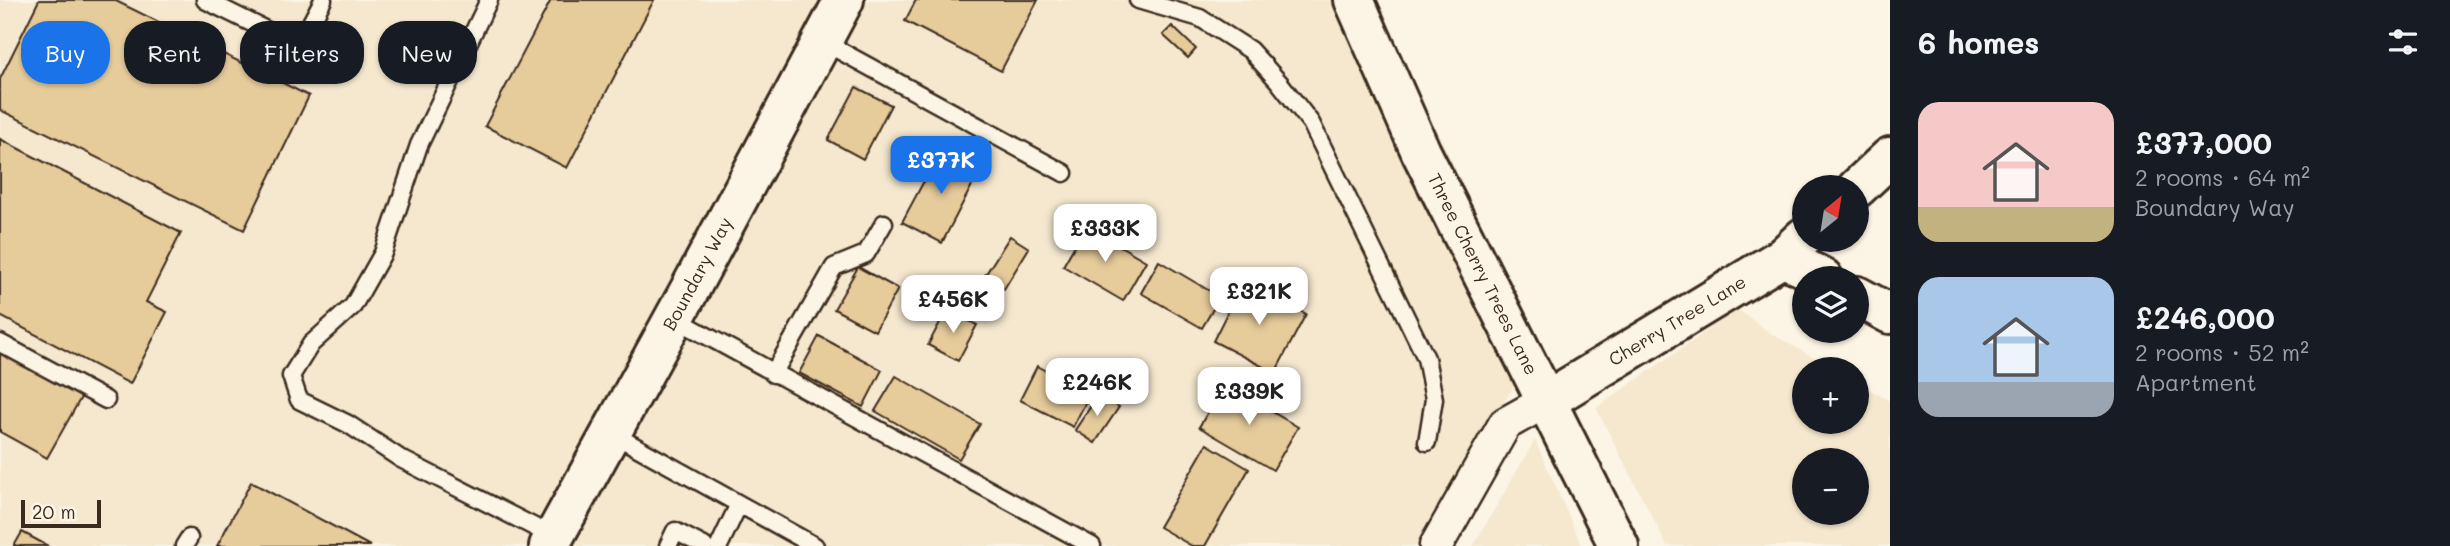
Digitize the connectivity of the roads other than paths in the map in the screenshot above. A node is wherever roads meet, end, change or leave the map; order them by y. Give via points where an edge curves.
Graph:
1 (205, 0) edge
2 (323, 0) edge
3 (489, 0) edge
4 (844, 0) edge
5 (1138, 0) edge
6 (1354, 0) edge
7 (821, 41) junction
8 (1890, 157) edge
9 (1064, 173) dead end
10 (1869, 177) edge
11 (884, 223) dead end
12 (1792, 248) edge
13 (1799, 252) edge
14 (1812, 266) edge
15 (1869, 303) edge
16 (1890, 314) edge
17 (674, 318) junction
18 (0, 343) edge
19 (773, 374) junction
20 (106, 400) dead end
21 (1546, 401) junction
22 (611, 433) junction
23 (1427, 442) dead end
24 (739, 504) junction
25 (552, 542) edge
26 (668, 546) edge
27 (704, 546) edge
28 (719, 546) edge
29 (815, 546) edge
30 (1091, 546) edge
31 (1436, 546) edge
32 (1619, 546) edge

1 - 2 lane via 296,42
3 - 25 lane via 419,145 383,253 353,306 311,344 291,376 299,400
4 - 7 street, Boundary Way
5 - 23 lane via 1200,19 1250,50 1311,123 1426,358 1434,399
6 - 21 street, Three Cherry Trees Lane via 1421,152
7 - 9 lane
7 - 17 street, Boundary Way
8 - 10 street
11 - 19 lane via 866,254 834,267
12 - 21 street, Cherry Tree Lane
13 - 14 street
15 - 16 street
17 - 19 lane
17 - 22 street, Boundary Way
18 - 20 lane
19 - 30 lane
21 - 31 street via 1504,424
21 - 32 street, Three Cherry Trees Lane
22 - 24 lane
22 - 25 street, Boundary Way
24 - 28 lane
24 - 29 lane
26 - 27 lane via 675,531

